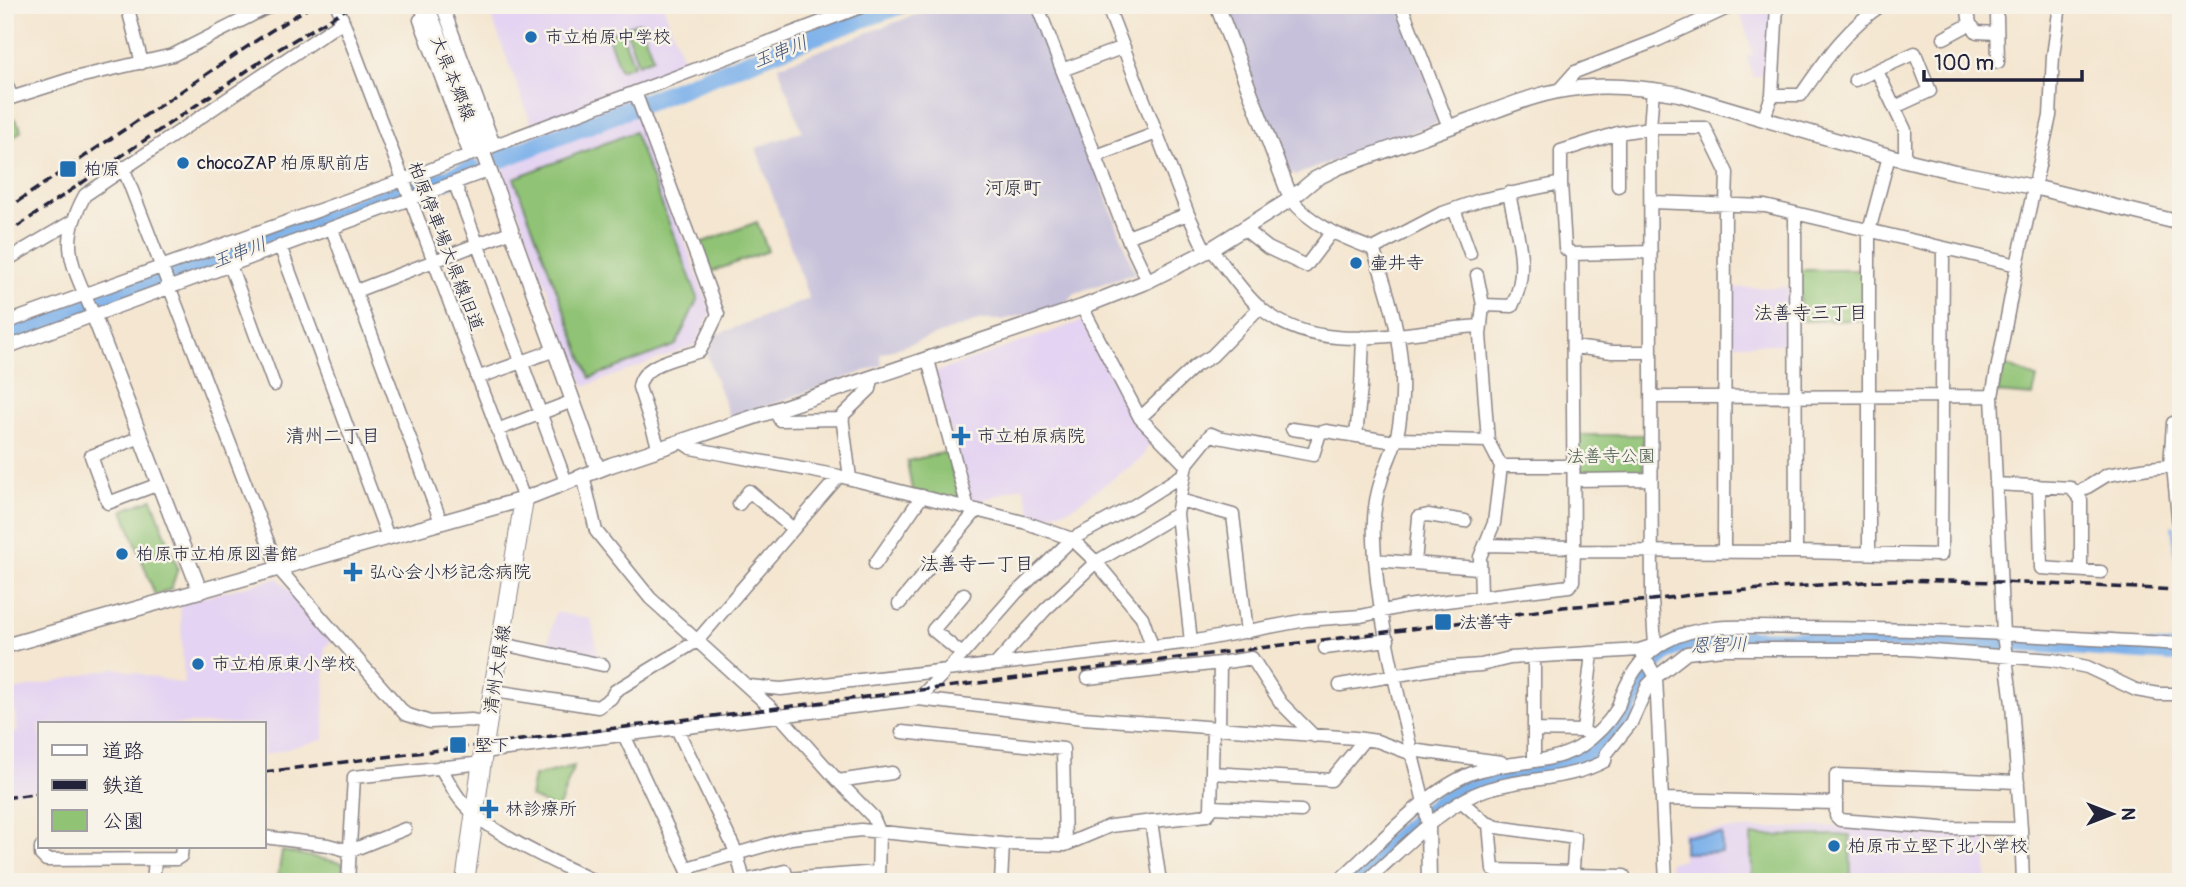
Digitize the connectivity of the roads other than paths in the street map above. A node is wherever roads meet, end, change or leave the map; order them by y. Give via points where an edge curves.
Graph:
1 (127, 5) edge
2 (271, 5) edge
3 (337, 5) edge
4 (415, 5) edge
5 (424, 5) edge
6 (442, 5) edge
7 (866, 5) edge
8 (1037, 5) edge
9 (1107, 5) edge
10 (1217, 5) edge
11 (1402, 5) edge
12 (1734, 5) edge
13 (1777, 5) edge
14 (1882, 5) edge
15 (1967, 5) edge
16 (2060, 5) edge
17 (1997, 17) dead end
18 (343, 21) junction
19 (1970, 24) junction
20 (1997, 33) junction
21 (1944, 38) dead end
22 (1124, 47) junction
23 (1998, 62) dead end
24 (142, 63) junction
25 (1062, 70) junction
26 (1877, 71) junction
27 (1855, 80) dead end
28 (1653, 89) junction
29 (1558, 91) junction
30 (9, 92) edge
31 (635, 92) junction
32 (1772, 95) junction
33 (1895, 107) junction
34 (1764, 118) junction
35 (1449, 127) junction
36 (1650, 128) junction
37 (1157, 133) junction
38 (1618, 133) junction
39 (482, 150) junction
40 (1096, 156) junction
41 (1889, 156) junction
42 (1906, 160) junction
43 (123, 167) junction
44 (489, 170) junction
45 (1561, 183) junction
46 (455, 184) junction
47 (1618, 186) dead end
48 (2034, 187) junction
49 (407, 190) junction
50 (1509, 193) junction
51 (1291, 199) junction
52 (1651, 202) junction
53 (1725, 203) junction
54 (1454, 209) junction
55 (1188, 214) junction
56 (1795, 214) junction
57 (73, 221) junction
58 (2181, 223) edge
59 (332, 229) junction
60 (1244, 229) junction
61 (512, 231) junction
62 (1869, 231) junction
63 (1331, 233) junction
64 (1127, 237) junction
65 (478, 245) junction
66 (280, 246) junction
67 (1373, 249) junction
68 (1943, 249) junction
69 (1209, 251) junction
70 (1651, 252) junction
71 (1470, 253) dead end
72 (1572, 254) junction
73 (5, 261) edge
74 (434, 262) junction
75 (230, 265) junction
76 (2017, 265) junction
77 (1477, 275) dead end
78 (167, 276) junction
79 (1148, 282) junction
80 (356, 291) junction
81 (89, 304) junction
82 (1483, 305) junction
83 (1082, 306) junction
84 (1260, 307) junction
85 (5, 323) edge
86 (1481, 326) junction
87 (1399, 336) junction
88 (1363, 337) junction
89 (1574, 347) junction
90 (5, 348) edge
91 (555, 350) junction
92 (1651, 352) junction
93 (928, 360) junction
94 (521, 363) junction
95 (477, 378) junction
96 (872, 379) junction
97 (274, 385) dead end
98 (1724, 395) junction
99 (1796, 395) junction
100 (1869, 396) junction
101 (1992, 396) junction
102 (1651, 397) junction
103 (1941, 397) junction
104 (573, 401) junction
105 (775, 411) junction
106 (540, 414) junction
107 (1140, 418) junction
108 (842, 419) junction
109 (2181, 420) edge
110 (1292, 429) dead end
111 (497, 430) junction
112 (1320, 433) junction
113 (1356, 436) junction
114 (141, 438) junction
115 (1488, 440) junction
116 (1396, 441) junction
117 (682, 442) junction
118 (659, 449) junction
119 (1501, 466) junction
120 (1574, 466) junction
121 (2174, 466) edge
122 (598, 470) junction
123 (1185, 470) junction
124 (583, 475) junction
125 (845, 477) junction
126 (1651, 479) junction
127 (1574, 480) junction
128 (566, 482) junction
129 (159, 484) junction
130 (1995, 484) junction
131 (2039, 486) junction
132 (2076, 494) junction
133 (922, 496) junction
134 (524, 499) junction
135 (1180, 500) junction
136 (739, 504) dead end
137 (973, 509) junction
138 (2178, 510) edge
139 (1177, 514) junction
140 (1465, 521) dead end
141 (441, 522) junction
142 (793, 529) junction
143 (388, 537) junction
144 (1072, 539) junction
145 (1485, 545) junction
146 (2181, 548) edge
147 (1574, 549) junction
148 (1651, 551) junction
149 (1724, 552) junction
150 (1797, 552) junction
151 (1869, 553) junction
152 (1375, 560) junction
153 (1096, 562) junction
154 (1415, 563) junction
155 (875, 564) dead end
156 (278, 568) junction
157 (1479, 568) junction
158 (2081, 570) junction
159 (2101, 572) dead end
160 (200, 591) junction
161 (964, 594) dead end
162 (1480, 597) junction
163 (899, 604) dead end
164 (1381, 611) junction
165 (1247, 632) junction
166 (2003, 635) junction
167 (1388, 640) junction
168 (697, 641) junction
169 (1191, 642) junction
170 (502, 644) junction
171 (1659, 644) junction
172 (2181, 645) edge
173 (5, 646) edge
174 (1152, 646) junction
175 (1325, 648) dead end
176 (1592, 653) junction
177 (962, 654) junction
178 (2006, 654) junction
179 (1534, 656) junction
180 (1644, 656) junction
181 (1220, 663) junction
182 (996, 664) junction
183 (603, 665) dead end
184 (947, 670) junction
185 (1395, 674) junction
186 (1656, 677) junction
187 (1088, 678) dead end
188 (749, 685) junction
189 (1340, 685) dead end
190 (494, 691) junction
191 (2181, 694) edge
192 (918, 699) junction
193 (781, 717) junction
194 (488, 723) junction
195 (1216, 728) junction
196 (677, 729) junction
197 (1534, 730) junction
198 (902, 732) dead end
199 (1588, 734) junction
200 (624, 735) junction
201 (1314, 736) junction
202 (1364, 740) junction
203 (1412, 752) junction
204 (483, 757) junction
205 (1534, 761) junction
206 (1510, 763) junction
207 (440, 767) junction
208 (892, 773) dead end
209 (1212, 773) junction
210 (838, 781) junction
211 (2018, 782) junction
212 (1663, 799) junction
213 (1462, 802) junction
214 (1836, 803) junction
215 (1424, 805) junction
216 (1212, 807) junction
217 (1301, 811) dead end
218 (475, 816) junction
219 (1151, 821) junction
220 (1489, 824) junction
221 (1428, 825) junction
222 (405, 829) dead end
223 (2021, 830) junction
224 (879, 831) junction
225 (266, 837) edge
226 (1003, 844) junction
227 (1065, 845) junction
228 (41, 848) edge
229 (181, 848) edge
230 (350, 851) junction
231 (112, 853) edge
232 (737, 854) junction
233 (155, 860) junction
234 (687, 868) junction
235 (1572, 876) edge
236 (1624, 876) dead end
237 (878, 877) edge
238 (1606, 879) edge
239 (787, 880) edge
240 (153, 882) edge
241 (348, 882) edge
242 (465, 882) edge
243 (596, 882) edge
244 (693, 882) edge
245 (1001, 882) edge
246 (1160, 882) edge
247 (1337, 882) edge
248 (1365, 882) edge
249 (1429, 882) edge
250 (1666, 882) edge
251 (2023, 882) edge

1 - 24 street
2 - 24 street via 185,51
3 - 18 street, 柏原停車場大県線旧道
4 - 39 street
5 - 39 highway, 大県本郷線
6 - 39 street
7 - 31 street
8 - 25 street
9 - 22 street
10 - 51 street
11 - 35 street
12 - 29 street via 1575,72
13 - 32 street
14 - 32 street via 1831,51 1801,95
15 - 19 street
16 - 48 street via 2050,116
17 - 20 street
18 - 43 street
18 - 49 street, 柏原停車場大県線旧道
19 - 20 street via 1977,32
19 - 21 street
20 - 23 street
22 - 25 street
22 - 37 street
24 - 30 street
25 - 40 street
26 - 27 street
26 - 33 street
26 - 33 street via 1915,53 1930,90
28 - 29 street via 1618,86
28 - 34 street
28 - 36 street
29 - 35 street
31 - 39 street
31 - 118 street via 718,314 700,351 647,370 640,378
32 - 34 street
33 - 42 street via 1906,130
34 - 41 street
35 - 51 street via 1339,167
36 - 38 street
36 - 52 street
36 - 53 street via 1705,128 1727,173
37 - 40 street
37 - 55 street
38 - 45 street via 1560,151
38 - 47 street
39 - 44 street
39 - 49 street
40 - 64 street
41 - 42 street
41 - 62 street
42 - 48 street
43 - 57 street via 85,195
43 - 78 street
44 - 46 street
44 - 61 street
45 - 50 street
45 - 72 street via 1565,248
46 - 49 street
46 - 65 street
48 - 58 street
48 - 76 street
49 - 59 street
49 - 74 street, 柏原停車場大県線旧道
49 - 78 street
50 - 54 street
50 - 82 street via 1522,280 1512,306
51 - 60 street
51 - 63 street
52 - 53 street
52 - 70 street
53 - 56 street
53 - 98 street
54 - 67 street
54 - 71 street
55 - 64 street
55 - 69 street
56 - 62 street
56 - 99 street
57 - 73 street
57 - 81 street via 70,258
59 - 66 street
59 - 80 street
60 - 63 street via 1268,248 1306,266
60 - 69 street
61 - 65 street
61 - 91 street
62 - 68 street
62 - 100 street
63 - 67 street
64 - 79 street
65 - 74 street
65 - 94 street
66 - 75 street
66 - 143 street
67 - 87 street
68 - 76 street
68 - 103 street
69 - 79 street
69 - 84 street
70 - 72 street
70 - 92 street
72 - 89 street
74 - 80 street
74 - 95 street, 柏原停車場大県線旧道
75 - 78 street
75 - 97 street
76 - 101 street
77 - 82 street
78 - 81 street
78 - 81 street
78 - 156 street
79 - 83 street
80 - 141 street
81 - 85 street
81 - 90 street
81 - 114 street
82 - 86 street
83 - 93 street
83 - 107 street
84 - 88 street via 1317,335
84 - 107 street
86 - 87 street
86 - 115 street
87 - 88 street
87 - 116 street via 1403,394
88 - 113 street
89 - 92 street
89 - 120 street
91 - 94 street
91 - 104 street
92 - 102 street
93 - 96 street
93 - 137 street
94 - 95 street
94 - 106 street
95 - 111 street, 柏原停車場大県線旧道
96 - 105 street
96 - 108 street via 870,389
98 - 99 street
98 - 102 street
98 - 149 street
99 - 100 street
99 - 150 street
100 - 103 street
100 - 151 street
101 - 103 street
101 - 130 street
102 - 126 street
103 - 151 street via 1941,555
104 - 106 street
104 - 122 street
105 - 108 street via 780,420
105 - 117 street
106 - 111 street
106 - 128 street
107 - 123 street
108 - 125 street
109 - 121 street via 2173,423 2171,432
110 - 112 street
111 - 134 street, 柏原停車場大県線旧道
112 - 113 street
112 - 123 street via 1314,455 1211,434
113 - 116 street
114 - 129 street
114 - 129 street via 91,456 108,503
115 - 116 street
115 - 119 street
116 - 152 street via 1380,482
117 - 118 street
117 - 125 street via 691,448
118 - 122 street
119 - 120 street
119 - 145 street via 1494,523
120 - 127 street
121 - 132 street via 2107,475
121 - 138 street
122 - 124 street
123 - 135 street
123 - 144 street via 1135,506
124 - 128 street
124 - 168 street via 596,531 650,598
125 - 133 street
125 - 142 street
126 - 127 street
126 - 148 street
127 - 147 street
128 - 134 street
129 - 160 street
130 - 131 street
130 - 166 street
131 - 132 street via 2071,488
131 - 158 street via 2041,568
132 - 158 street via 2081,500
133 - 137 street
133 - 155 street
134 - 141 street
134 - 170 main road, 清州大県線
135 - 139 street
135 - 165 street via 1233,514
136 - 142 street via 749,491
137 - 144 street
137 - 163 street
138 - 146 street
139 - 153 street
139 - 169 street
140 - 154 street via 1419,517
141 - 143 street
142 - 168 street
143 - 156 street
144 - 153 street
144 - 177 street
145 - 147 street
145 - 157 street
147 - 148 street
147 - 162 street via 1569,586
148 - 149 street
148 - 171 street
149 - 150 street
150 - 151 street
152 - 154 street
152 - 164 street
153 - 174 street via 1142,617
153 - 182 street
154 - 157 street
156 - 160 street
156 - 194 street via 405,713 430,722
157 - 162 street
158 - 159 street
160 - 173 street
161 - 177 street via 933,630
162 - 164 street
164 - 165 street
164 - 167 street
165 - 169 street
166 - 171 street via 1912,629 1719,628
166 - 172 street
166 - 178 street
167 - 175 street
167 - 185 street
168 - 188 street
168 - 190 street via 615,691 598,707
169 - 174 street
170 - 183 street
170 - 190 main road, 清州大県線
171 - 180 street
174 - 182 street
176 - 179 street
176 - 180 street
176 - 199 street
177 - 184 street
178 - 186 street via 1723,649 1687,653
178 - 191 street via 2087,667 2136,690
178 - 211 street
179 - 185 street
179 - 197 street
180 - 186 street
180 - 199 street via 1617,709
181 - 187 street
181 - 195 street
181 - 201 street via 1252,658 1281,703
182 - 184 street
184 - 188 street via 781,689
184 - 192 street
185 - 189 street
185 - 203 street
186 - 212 street
186 - 213 street via 1605,761 1562,777 1497,787
188 - 193 street
190 - 194 main road, 清州大県線
192 - 193 street
192 - 195 street
193 - 196 street
193 - 210 street
194 - 204 main road, 清州大県線
195 - 201 street
195 - 209 street
196 - 200 street
196 - 232 street
197 - 199 street
197 - 205 street
198 - 227 street via 1063,749
199 - 205 street via 1566,754
200 - 204 street
200 - 234 street
201 - 202 street
202 - 203 street
202 - 209 street via 1331,780
203 - 206 street
203 - 215 street
204 - 207 street
204 - 218 main road, 清州大県線
205 - 206 street
206 - 215 street via 1471,773
207 - 218 street
207 - 230 street via 354,777
208 - 210 street
209 - 216 street
210 - 224 street via 873,817
211 - 214 street via 1836,775
211 - 223 street
212 - 214 street
212 - 250 street
213 - 220 street
213 - 221 street
214 - 223 street via 1840,820
215 - 221 street
215 - 247 street
216 - 217 street
216 - 219 street via 1207,815
218 - 242 main road, 清州大県線
218 - 243 street
219 - 227 street via 1110,826
219 - 246 street
220 - 235 street via 1575,838
220 - 235 street via 1493,870
221 - 248 street
221 - 249 street
222 - 230 street
223 - 251 street
224 - 226 street
224 - 232 street via 791,838
224 - 237 street
225 - 230 street
226 - 227 street
226 - 245 street
228 - 231 street via 46,860
229 - 233 street via 176,859
230 - 241 street
231 - 233 street
232 - 234 street
232 - 239 street via 744,881 785,871
233 - 240 street
234 - 244 street
235 - 238 street
236 - 238 street
237 - 239 street

